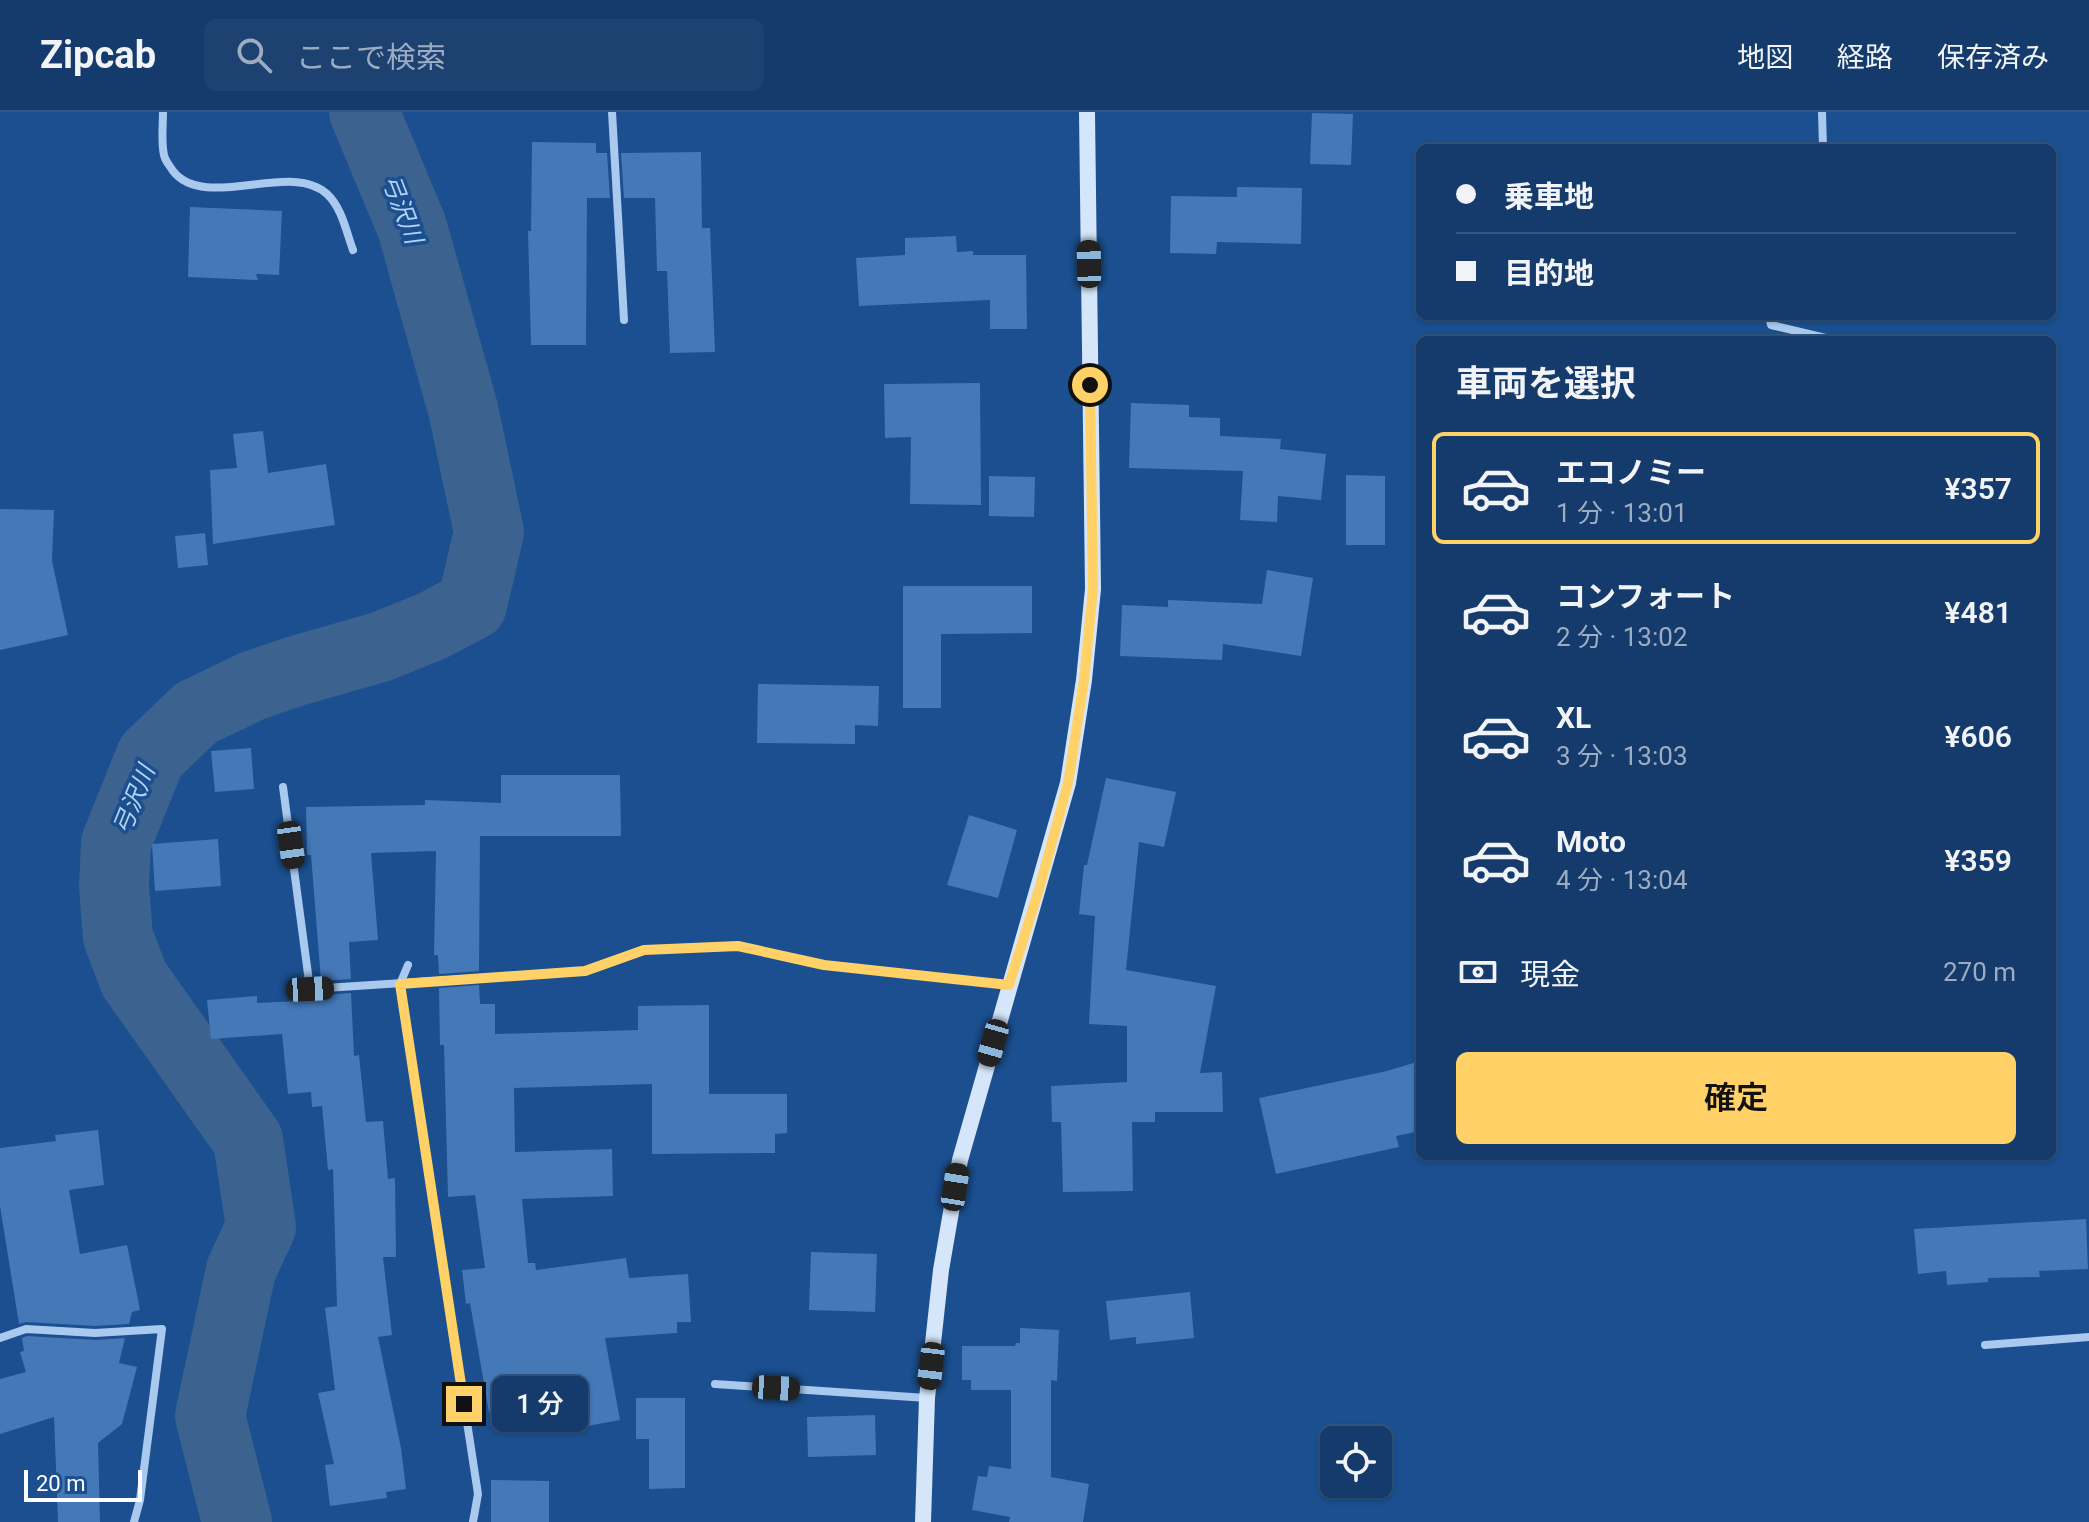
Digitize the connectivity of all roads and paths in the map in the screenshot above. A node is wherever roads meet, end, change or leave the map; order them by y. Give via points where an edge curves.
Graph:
1 (163, 112) edge
2 (612, 112) edge
3 (1087, 112) edge
4 (1822, 112) edge
5 (1823, 144) edge
6 (353, 250) dead end
7 (624, 320) dead end
8 (1770, 320) edge
9 (1817, 336) edge
10 (283, 787) dead end
11 (408, 965) dead end
12 (400, 984) junction
13 (1009, 985) junction
14 (2089, 1337) edge
15 (0, 1338) edge
16 (1985, 1345) dead end
17 (715, 1384) dead end
18 (927, 1398) junction
19 (134, 1522) edge
20 (473, 1522) edge
21 (923, 1522) edge

1 - 6 street via 164,159 181,180 202,187 309,185 325,192 339,209
2 - 7 street
3 - 13 street via 1093,589 1068,783
4 - 5 street
8 - 9 street via 1771,325
10 - 12 street via 310,989
11 - 12 street
12 - 13 street via 585,971 644,950 738,946 824,965
12 - 20 street via 478,1494
13 - 18 street via 960,1160
14 - 16 street
15 - 19 street via 26,1329 162,1329
17 - 18 street
18 - 21 street

